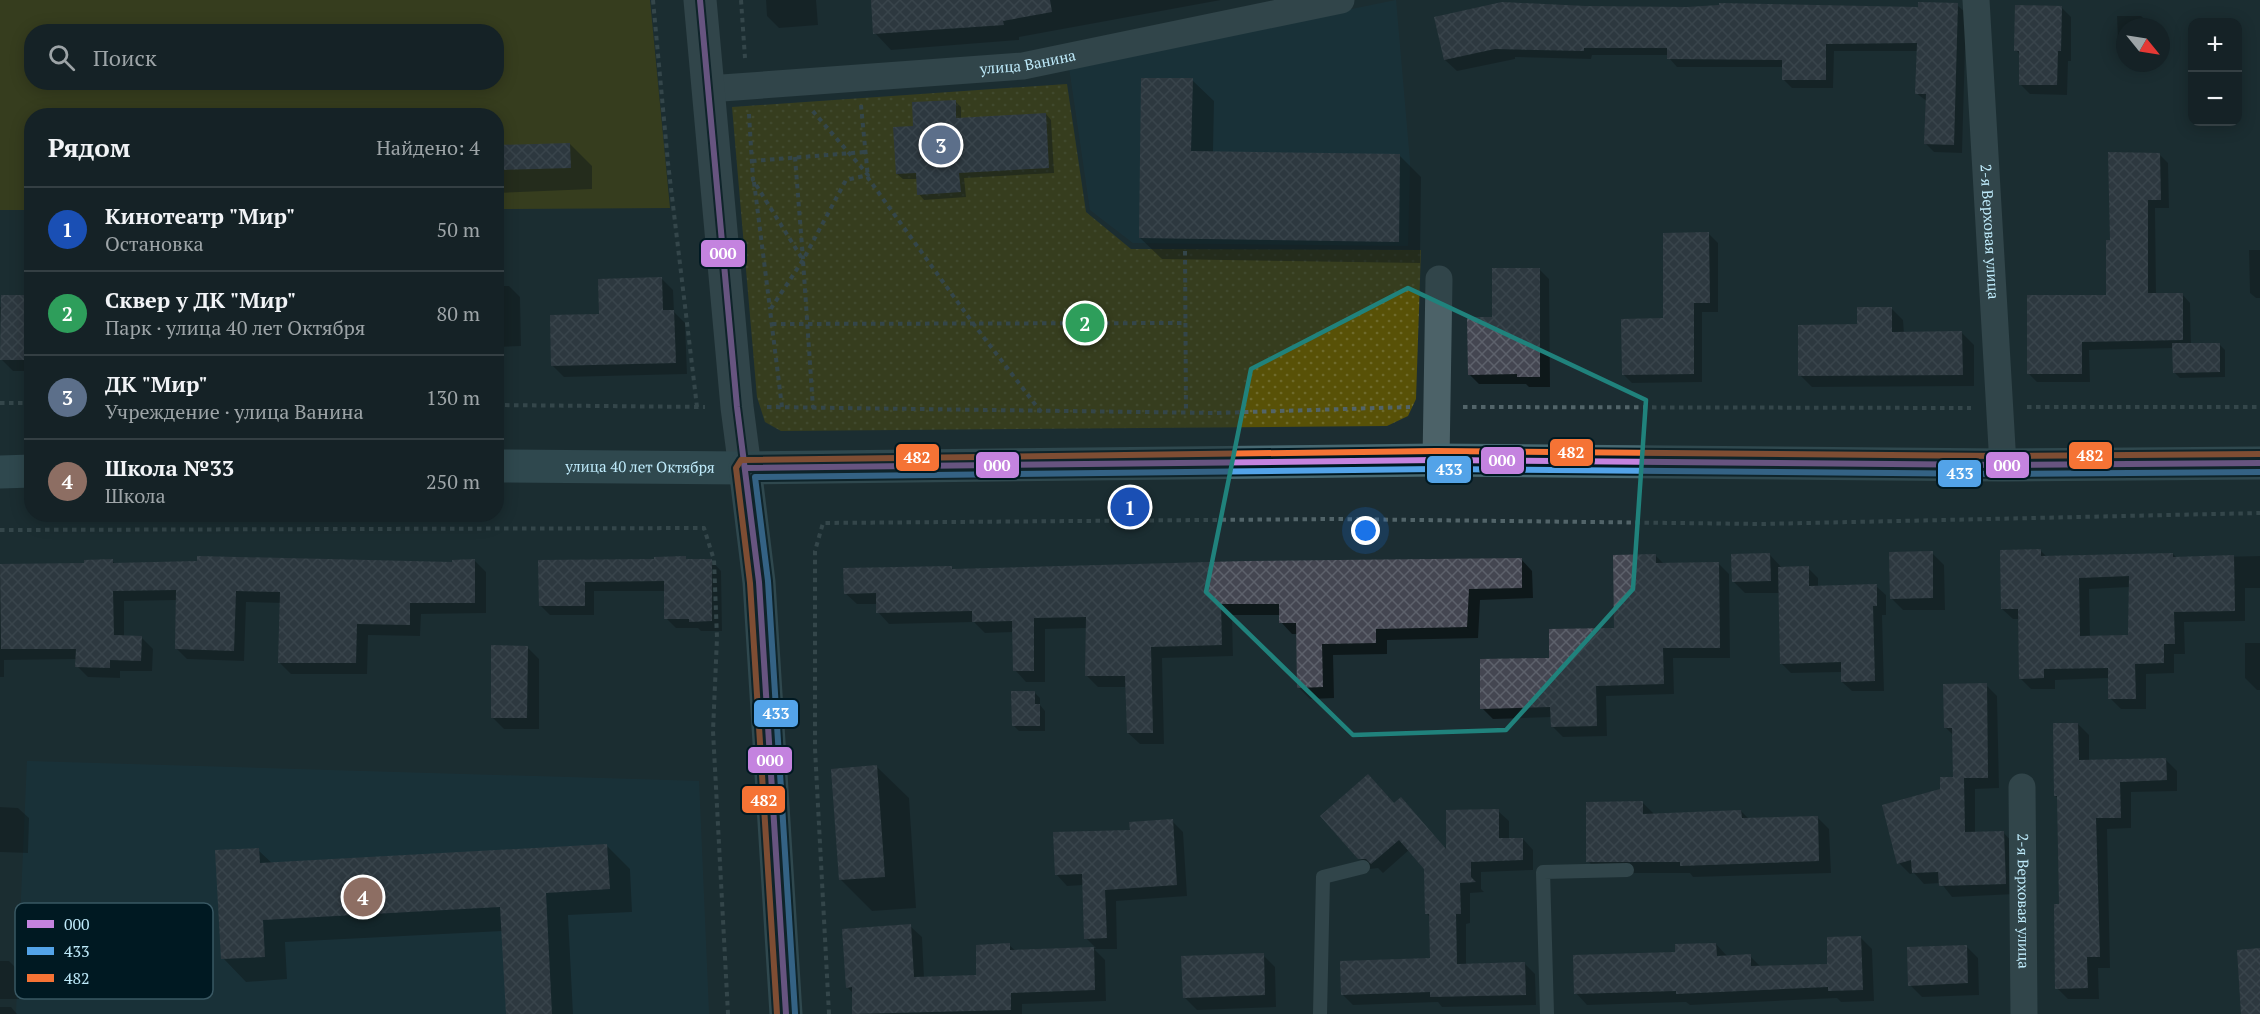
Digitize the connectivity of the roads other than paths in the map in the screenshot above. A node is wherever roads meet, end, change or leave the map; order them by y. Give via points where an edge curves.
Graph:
1 (700, 0) edge
2 (1341, 0) edge
3 (1976, 0) edge
4 (708, 89) junction
5 (1439, 279) dead end
6 (1436, 460) junction
7 (2260, 463) edge
8 (2003, 465) junction
9 (504, 466) edge
10 (744, 468) junction
11 (24, 471) edge
12 (0, 472) edge
13 (2022, 788) dead end
14 (1363, 867) dead end
15 (1627, 870) dead end
16 (786, 1014) edge
17 (1320, 1014) edge
18 (1547, 1014) edge
19 (2024, 1014) edge

1 - 4 street
2 - 4 street, улица Ванина via 1023,66
3 - 8 street, 2-я Верховая улица
4 - 10 street
5 - 6 street
6 - 8 main road, улица 40 лет Октября
6 - 10 main road, улица 40 лет Октября
7 - 8 main road, улица 40 лет Октября
9 - 10 main road, улица 40 лет Октября
10 - 16 main road via 759,582
11 - 12 main road
13 - 19 street, 2-я Верховая улица
14 - 17 lane via 1323,877
15 - 18 lane via 1543,872

